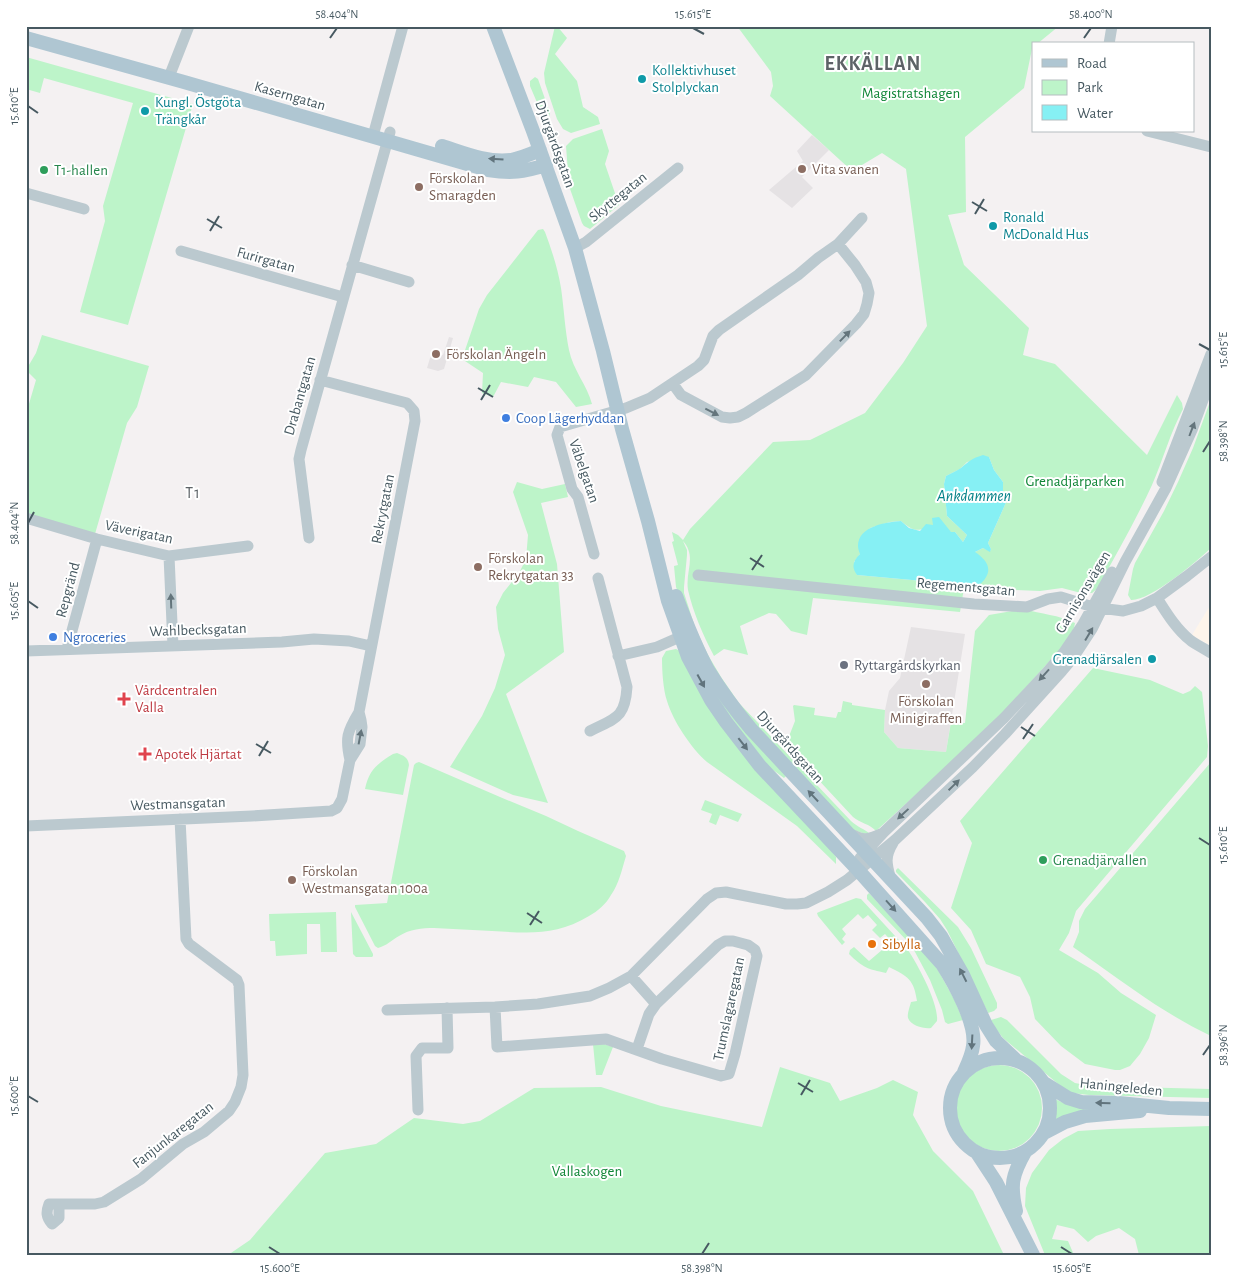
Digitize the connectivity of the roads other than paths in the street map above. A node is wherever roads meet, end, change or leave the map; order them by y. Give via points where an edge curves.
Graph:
1 (189, 26) edge
2 (403, 26) edge
3 (493, 26) edge
4 (1112, 26) edge
5 (26, 31) edge
6 (26, 38) edge
7 (1110, 42) edge
8 (171, 74) junction
9 (374, 132) junction
10 (1150, 132) edge
11 (388, 136) junction
12 (1211, 146) edge
13 (540, 150) junction
14 (546, 165) junction
15 (678, 168) dead end
16 (26, 193) edge
17 (84, 209) dead end
18 (862, 218) dead end
19 (838, 244) junction
20 (576, 248) junction
21 (181, 251) dead end
22 (352, 265) junction
23 (409, 282) dead end
24 (343, 297) junction
25 (1211, 354) edge
26 (1211, 378) edge
27 (320, 380) junction
28 (673, 384) junction
29 (622, 410) junction
30 (26, 518) edge
31 (309, 538) dead end
32 (97, 539) junction
33 (248, 546) dead end
34 (594, 554) dead end
35 (169, 556) junction
36 (1211, 557) edge
37 (698, 575) dead end
38 (598, 578) dead end
39 (1157, 598) junction
40 (1097, 608) junction
41 (685, 635) junction
42 (173, 646) junction
43 (371, 646) junction
44 (68, 649) junction
45 (26, 651) edge
46 (1211, 652) edge
47 (618, 656) junction
48 (590, 731) dead end
49 (331, 811) joint
50 (180, 818) junction
51 (26, 826) edge
52 (846, 832) junction
53 (884, 832) junction
54 (895, 840) junction
55 (869, 856) junction
56 (856, 868) junction
57 (892, 880) junction
58 (631, 976) junction
59 (656, 1004) junction
60 (495, 1007) junction
61 (447, 1008) junction
62 (387, 1010) dead end
63 (637, 1049) junction
64 (1016, 1060) junction
65 (964, 1072) junction
66 (1044, 1082) junction
67 (1170, 1108) junction
68 (1211, 1108) edge
69 (418, 1110) dead end
70 (1044, 1133) junction
71 (1025, 1152) junction
72 (977, 1153) junction
73 (59, 1204) dead end
74 (1023, 1233) junction
75 (1034, 1255) edge

1 - 8 street
2 - 9 street
3 - 13 main road, Djurgårdsgatan
4 - 7 street
5 - 8 main road, Kaserngatan
6 - 8 main road, Kaserngatan
8 - 9 main road, Kaserngatan
9 - 11 main road, Kaserngatan
10 - 12 street
13 -> 11 main road, Kaserngatan via 512,160 501,160
11 - 14 main road, Kaserngatan via 488,170 520,172
11 - 22 street, Drabantgatan
13 - 14 main road, Djurgårdsgatan
14 - 20 main road, Djurgårdsgatan
15 - 20 street, Skyttegatan
16 - 17 street
18 - 19 street
19 - 28 street via 719,330 704,360
28 -> 19 street via 682,395 722,417 730,418 738,417 806,375 856,324 867,304 866,282
20 - 29 main road, Djurgårdsgatan via 606,329
21 - 24 street, Furirgatan
22 - 23 street
22 - 24 street, Drabantgatan
24 - 27 street, Drabantgatan
25 - 40 street, Garnisonsvägen via 1159,489
40 -> 26 street, Garnisonsvägen via 1166,488
27 - 31 street, Drabantgatan via 299,460
27 - 43 street, Rekrytgatan via 407,403 414,410 415,421
28 - 29 street
29 - 34 street, Väbelgatan via 563,425 557,432
29 - 41 main road, Djurgårdsgatan
30 - 32 street, Väverigatan
32 - 35 street, Väverigatan
32 - 44 street, Repgränd
33 - 35 street, Väverigatan
42 -> 35 street
36 - 39 street, Regementsgatan
37 - 40 street, Regementsgatan via 1020,607 1061,597
38 - 47 street
39 - 40 street, Regementsgatan via 1123,611
39 - 46 street via 1189,639
40 -> 53 street, Garnisonsvägen via 1064,652 1010,712
54 -> 40 street, Garnisonsvägen via 973,767 1044,693 1088,635
41 - 47 street via 657,647
52 -> 41 main road, Djurgårdsgatan via 735,710
41 -> 56 main road, Djurgårdsgatan via 688,657 726,722 760,766
42 - 43 street, Wahlbecksgatan via 314,639
42 - 44 street, Wahlbecksgatan
43 - 49 street, Rekrytgatan via 358,712 362,736 350,760 342,799
44 - 45 street, Wahlbecksgatan
47 - 48 street via 627,687 626,702 619,715
49 - 50 street, Westmansgatan
50 - 51 street, Westmansgatan
50 - 73 street, Fanjunkaregatan via 186,939 239,984 241,1087 229,1111 136,1183 104,1202
52 - 53 street via 864,839
52 - 55 main road, Djurgårdsgatan
53 - 55 street, Garnisonsvägen
54 - 55 street, Garnisonsvägen
54 - 57 street via 887,855
55 - 56 street, Garnisonsvägen
55 - 57 main road, Djurgårdsgatan
56 - 58 street via 847,880 806,903 786,904 716,893 707,898
56 -> 65 main road, Djurgårdsgatan via 929,948 953,982 973,1031 974,1044
64 -> 57 main road, Djurgårdsgatan via 986,1026 941,936
58 - 59 street
58 - 60 street via 590,996
59 - 63 street, Trumslagaregatan via 649,1014
59 - 63 street, Trumslagaregatan via 724,941 748,945 755,950 757,956 729,1074 721,1076
60 - 61 street
60 - 63 street, Trumslagaregatan via 497,1047 606,1039
61 - 62 street
61 - 69 street via 448,1048 422,1048 416,1056
64 - 65 main road via 983,1060
64 - 66 main road via 1027,1065
65 - 72 main road via 951,1095 951,1123 966,1146
67 -> 66 main road, Haningeleden via 1081,1102 1068,1098
66 - 70 main road via 1051,1107
67 - 68 main road, Haningeleden
67 - 70 main road, Haningeleden via 1085,1116
70 - 71 main road
71 - 72 main road via 1001,1159
71 - 74 main road via 1017,1166 1012,1188
72 - 74 main road
74 - 75 main road

